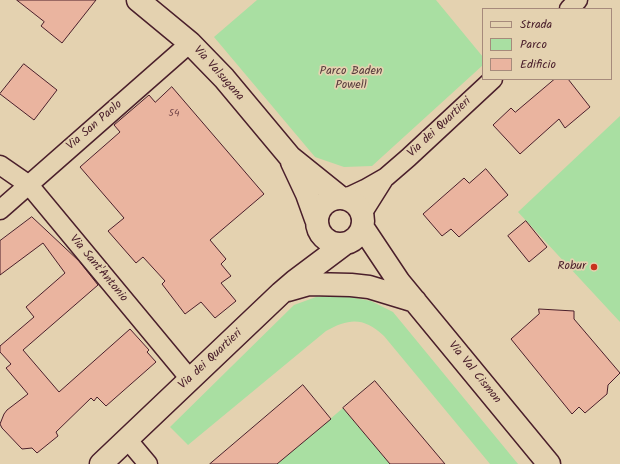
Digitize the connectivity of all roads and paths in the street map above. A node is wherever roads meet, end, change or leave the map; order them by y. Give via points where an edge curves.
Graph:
1 (138, 0) edge
2 (578, 0) edge
3 (570, 8) edge
4 (190, 43) junction
5 (492, 80) edge
6 (290, 157) junction
7 (0, 164) edge
8 (386, 177) junction
9 (29, 185) junction
10 (344, 198) junction
11 (0, 210) edge
12 (362, 221) junction
13 (318, 226) junction
14 (344, 244) junction
15 (399, 282) junction
16 (288, 287) junction
17 (415, 301) junction
18 (190, 379) junction
19 (127, 439) junction
20 (100, 464) edge
21 (148, 464) edge
22 (549, 464) edge

1 - 4 main road, Via Valsugana
2 - 3 street
4 - 6 main road, Via Valsugana via 224,78
4 - 9 street, Via San Paolo
5 - 8 street, Via dei Quartieri
6 - 10 main road, Via Valsugana
6 - 13 main road, Via Valsugana
7 - 9 street, Via Sant'Antonio
8 - 10 street, Via dei Quartieri
8 - 12 street, Via dei Quartieri
9 - 11 street, Via San Paolo
9 - 18 street, Via Sant'Antonio
10 - 12 main road via 353,201 359,207
10 - 13 main road via 334,198 322,206 318,212
12 - 14 main road via 359,235 353,241
12 - 15 main road, Via Val Cismon
13 - 14 main road via 329,242 336,245
13 - 16 main road, Via dei Quartieri
14 - 15 main road, Via Val Cismon
14 - 16 main road, Via dei Quartieri
15 - 17 main road, Via Val Cismon
16 - 17 main road via 287,290 309,284 351,285 369,287
16 - 18 main road, Via dei Quartieri
17 - 22 main road, Via Val Cismon
18 - 19 main road, Via dei Quartieri
19 - 20 main road, Via dei Quartieri
19 - 21 street

